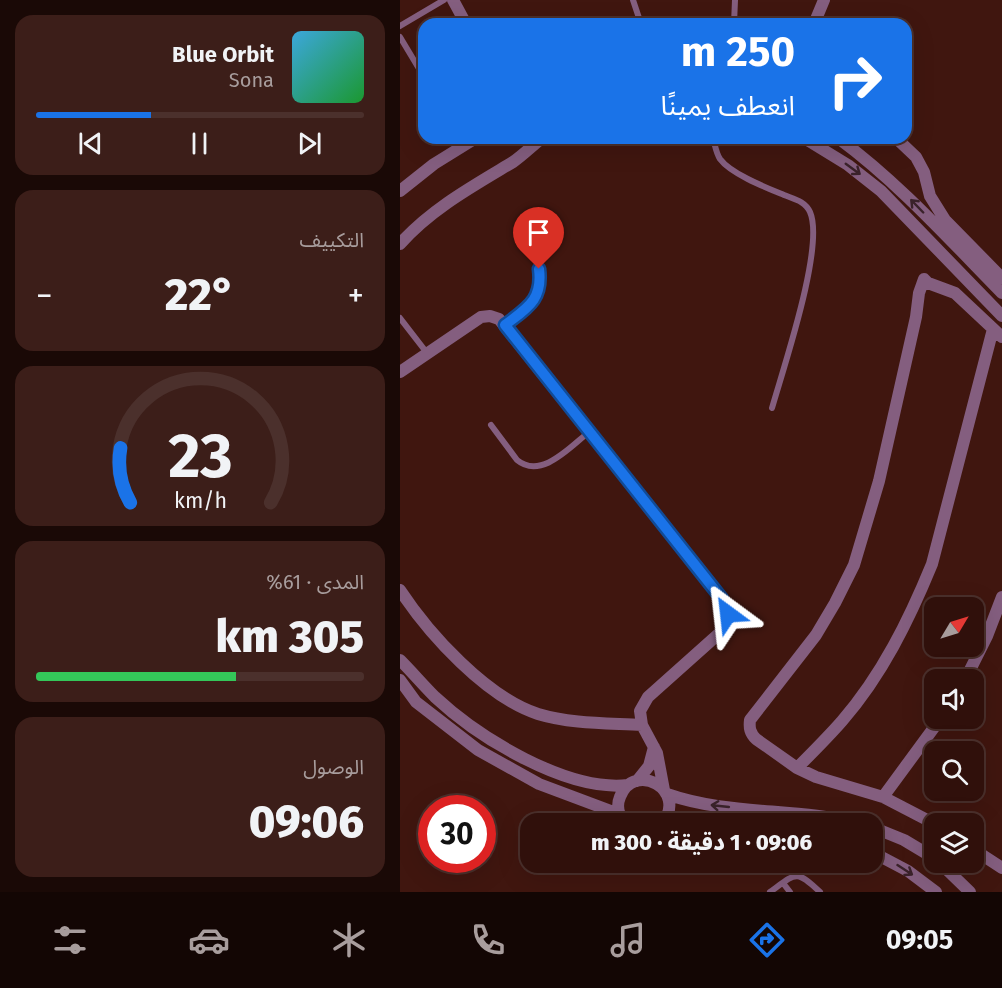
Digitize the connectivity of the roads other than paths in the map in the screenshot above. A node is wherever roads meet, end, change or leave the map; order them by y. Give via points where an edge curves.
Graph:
1 (444, 0) edge
2 (453, 0) edge
3 (633, 0) edge
4 (735, 0) edge
5 (824, 0) edge
6 (463, 18) edge
7 (639, 18) edge
8 (734, 18) edge
9 (816, 18) edge
10 (400, 26) edge
11 (400, 37) edge
12 (418, 67) edge
13 (466, 144) edge
14 (535, 144) edge
15 (714, 144) edge
16 (814, 144) edge
17 (846, 144) edge
18 (902, 144) edge
19 (400, 191) edge
20 (400, 244) edge
21 (539, 269) dead end
22 (980, 271) junction
23 (1002, 278) edge
24 (967, 282) junction
25 (955, 293) junction
26 (1002, 293) edge
27 (1002, 316) edge
28 (401, 323) edge
29 (505, 325) junction
30 (997, 333) edge
31 (427, 353) junction
32 (400, 372) edge
33 (772, 408) dead end
34 (491, 425) dead end
35 (589, 432) junction
36 (400, 590) edge
37 (1002, 597) edge
38 (400, 660) edge
39 (970, 669) edge
40 (400, 681) edge
41 (642, 725) junction
42 (933, 729) edge
43 (653, 743) junction
44 (797, 768) junction
45 (633, 783) junction
46 (665, 792) junction
47 (883, 797) junction
48 (608, 813) edge
49 (621, 813) edge
50 (667, 813) edge
51 (798, 813) edge
52 (924, 818) edge
53 (883, 831) edge
54 (924, 852) edge
55 (984, 856) edge
56 (883, 858) edge
57 (1002, 868) edge
58 (950, 873) edge
59 (782, 883) junction
60 (770, 892) edge
61 (790, 892) edge
62 (820, 892) edge
63 (936, 892) edge
64 (970, 892) edge

1 - 10 lane
2 - 6 street
3 - 7 lane
4 - 8 lane
5 - 9 street
11 - 12 lane
13 - 19 street
14 - 20 street via 417,225
15 - 33 lane via 726,166 799,200 812,218 808,276
16 -> 24 street via 881,191
22 -> 17 street via 882,172
18 - 23 street via 920,164 937,209
21 - 29 lane via 541,283 535,299
22 - 24 street
22 - 26 street
24 - 25 street
24 - 27 street
25 - 30 street
25 - 44 street via 924,279 879,481 854,565 816,635 750,720 756,740
28 - 31 lane
29 - 31 street via 494,317 481,317
29 - 35 street
30 - 44 street via 932,564 918,597 864,693
31 - 32 street
34 - 35 lane via 517,460 534,467 549,462
35 - 41 street via 727,608 723,630 643,703
36 - 41 street via 432,632 478,678 512,703 555,718
37 - 39 street
38 - 45 street via 460,718 514,753 589,784 613,787
40 - 48 street via 416,702 478,750 539,784
41 - 43 street
42 - 47 street
43 - 45 street via 652,760
43 - 46 street
44 - 47 street via 835,784
45 - 46 street via 651,781
45 - 49 street via 620,795
46 - 50 street
51 -> 46 street via 709,805
47 - 52 street
53 - 54 street
55 - 57 street
56 -> 63 street
58 - 64 street
59 - 60 lane
59 - 61 lane
59 - 62 lane via 801,876

